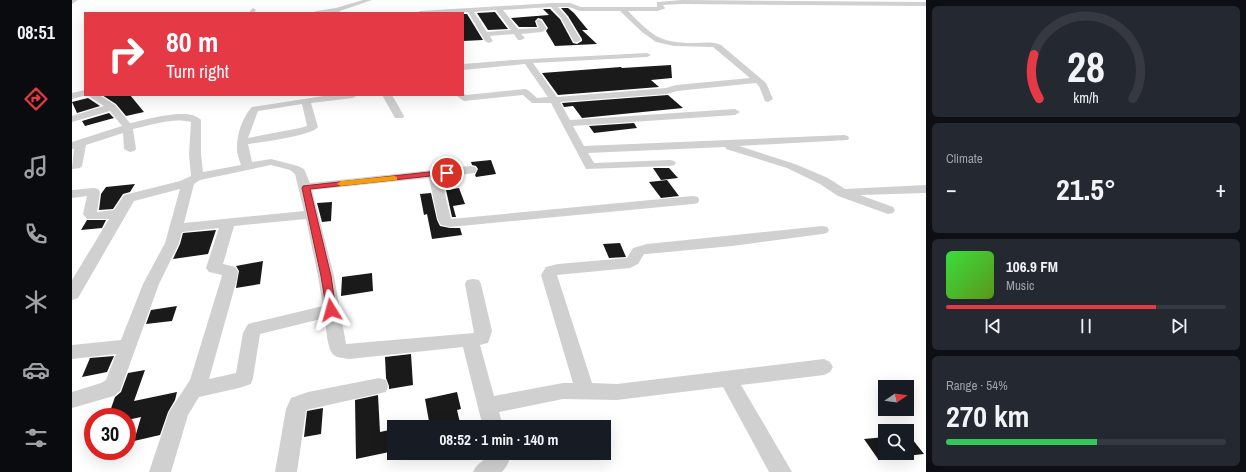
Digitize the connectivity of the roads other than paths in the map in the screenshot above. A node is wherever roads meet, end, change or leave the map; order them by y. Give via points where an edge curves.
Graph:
1 (75, 0) edge
2 (369, 0) edge
3 (477, 0) edge
4 (669, 1) edge
5 (72, 2) edge
6 (612, 3) dead end
7 (926, 4) edge
8 (553, 5) junction
9 (498, 8) junction
10 (484, 9) junction
11 (621, 9) junction
12 (470, 10) junction
13 (336, 12) edge
14 (446, 12) edge
15 (539, 21) dead end
16 (516, 32) junction
17 (485, 34) junction
18 (522, 39) dead end
19 (577, 40) dead end
20 (489, 41) dead end
21 (647, 54) dead end
22 (528, 62) junction
23 (464, 67) edge
24 (758, 80) junction
25 (84, 93) edge
26 (72, 96) edge
27 (94, 96) edge
28 (344, 96) edge
29 (388, 96) edge
30 (462, 96) edge
31 (768, 99) dead end
32 (306, 100) junction
33 (554, 100) junction
34 (112, 107) junction
35 (735, 112) dead end
36 (399, 116) dead end
37 (72, 119) edge
38 (566, 123) junction
39 (128, 127) junction
40 (844, 138) dead end
41 (243, 142) junction
42 (718, 144) junction
43 (77, 145) edge
44 (130, 149) dead end
45 (580, 150) junction
46 (670, 163) dead end
47 (76, 166) dead end
48 (247, 167) junction
49 (471, 170) dead end
50 (434, 174) junction
51 (193, 180) junction
52 (306, 188) junction
53 (926, 189) edge
54 (842, 193) junction
55 (72, 194) edge
56 (693, 200) dead end
57 (888, 210) dead end
58 (118, 214) junction
59 (312, 214) junction
60 (228, 222) junction
61 (177, 228) junction
62 (822, 230) dead end
63 (473, 284) dead end
64 (72, 294) edge
65 (331, 310) junction
66 (470, 340) junction
67 (127, 346) junction
68 (72, 352) edge
69 (824, 367) dead end
70 (728, 379) junction
71 (379, 386) dead end
72 (194, 390) junction
73 (585, 392) junction
74 (72, 400) edge
75 (487, 406) junction
76 (491, 420) edge
77 (499, 460) edge
78 (160, 472) edge
79 (286, 472) edge
80 (484, 472) edge
81 (781, 472) edge

1 - 5 street
2 - 13 street
3 - 10 street
4 - 7 street
4 - 11 street via 659,3 661,8
6 - 11 street
8 - 9 street
8 - 11 street via 570,5 580,9
8 - 19 street via 564,17
9 - 10 street
9 - 16 street
10 - 12 street
11 - 24 street via 655,39 679,44 716,46
12 - 14 street
12 - 17 street
15 - 16 street via 542,30
16 - 17 street
16 - 18 street
17 - 20 street
21 - 22 street
22 - 23 street
22 - 33 street
24 - 31 street via 763,85
24 - 33 street via 676,88 670,91
25 - 26 street
27 - 34 street
28 - 32 street
29 - 36 street
30 - 33 street via 467,98 525,92 535,101
32 - 41 street via 253,110
32 - 41 street via 314,124 312,128
33 - 38 street
34 - 37 street
34 - 39 street
35 - 38 street
38 - 45 street
39 - 43 street
39 - 44 street
39 - 51 street via 180,117 196,120 196,177
40 - 42 street
41 - 48 street
42 - 45 street
42 - 54 street via 785,164 824,181
43 - 47 street
45 - 46 street via 592,168
48 - 51 street
48 - 52 street via 271,162 294,168 303,177
49 - 50 street
50 - 52 street
50 - 56 street via 445,220 450,223
51 - 58 street via 132,197 126,201
51 - 61 street
52 - 59 street
53 - 54 street
54 - 57 street
55 - 58 street via 94,192 90,214 92,216
58 - 64 street
59 - 60 street
59 - 65 street
60 - 61 street
60 - 72 street via 214,268 230,271 229,279 205,363
61 - 67 street via 169,251 151,284
62 - 73 street via 647,249 638,251 630,263 551,271 549,275
63 - 66 street via 483,336
65 - 66 street via 338,348 343,352
65 - 72 street via 254,329 244,378
66 - 75 street
67 - 68 street
67 - 74 street via 111,388
69 - 70 street
70 - 73 street via 612,393
70 - 81 street
71 - 79 street via 298,404
72 - 78 street via 179,412
73 - 75 street via 558,392
75 - 76 street
77 - 80 street

